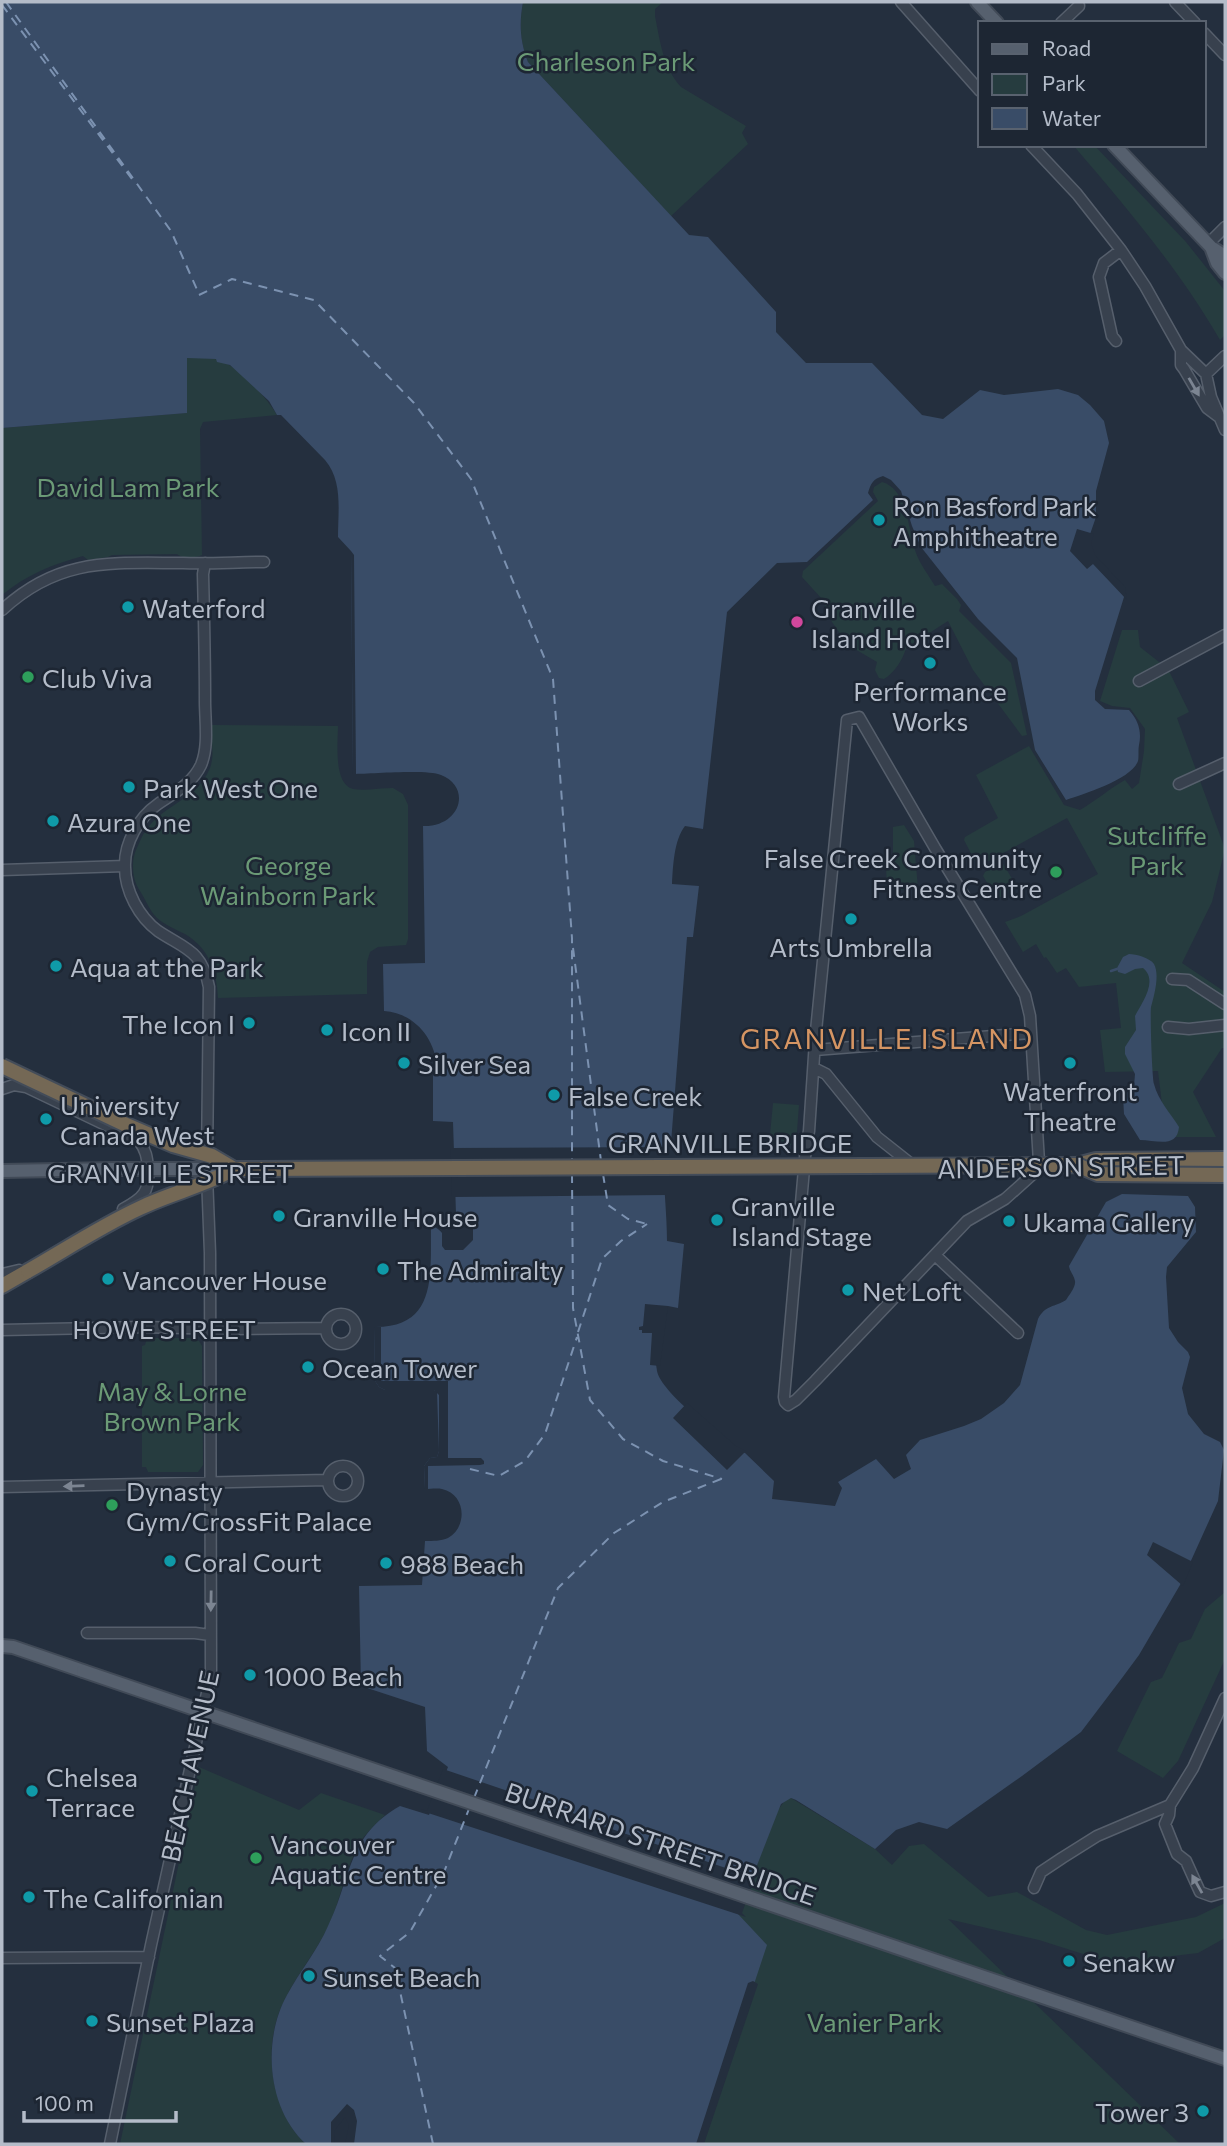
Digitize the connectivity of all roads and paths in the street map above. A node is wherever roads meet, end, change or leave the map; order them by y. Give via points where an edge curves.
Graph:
1 (901, 2) edge
2 (977, 2) edge
3 (1175, 2) edge
4 (1079, 6) dead end
5 (995, 21) edge
6 (1063, 21) edge
7 (1193, 21) edge
8 (1206, 35) edge
9 (1225, 55) edge
10 (978, 90) edge
11 (1033, 147) edge
12 (1116, 147) edge
13 (1225, 227) edge
14 (1209, 246) junction
15 (1121, 250) junction
16 (1225, 256) edge
17 (1225, 273) edge
18 (1116, 341) dead end
19 (1181, 350) junction
20 (1225, 356) edge
21 (1207, 373) junction
22 (1220, 417) junction
23 (1225, 430) edge
24 (264, 562) dead end
25 (205, 563) junction
26 (2, 610) edge
27 (1225, 635) edge
28 (1139, 681) dead end
29 (1225, 762) edge
30 (1179, 784) dead end
31 (125, 866) junction
32 (2, 870) edge
33 (1172, 979) dead end
34 (1225, 1004) edge
35 (1225, 1026) edge
36 (1168, 1027) dead end
37 (1030, 1033) junction
38 (815, 1050) junction
39 (2, 1066) edge
40 (814, 1068) junction
41 (2, 1089) edge
42 (1225, 1161) edge
43 (1077, 1165) junction
44 (1043, 1167) junction
45 (234, 1169) junction
46 (2, 1172) edge
47 (149, 1172) junction
48 (207, 1172) junction
49 (339, 1172) dead end
50 (1225, 1175) edge
51 (935, 1255) junction
52 (2, 1274) edge
53 (2, 1286) edge
54 (326, 1328) dead end
55 (210, 1329) junction
56 (2, 1330) edge
57 (1017, 1333) dead end
58 (328, 1480) dead end
59 (212, 1483) junction
60 (2, 1487) edge
61 (87, 1633) dead end
62 (210, 1635) junction
63 (2, 1646) edge
64 (1225, 1698) edge
65 (1170, 1805) junction
66 (1144, 1816) junction
67 (1165, 1824) junction
68 (1034, 1888) dead end
69 (1225, 1892) edge
70 (149, 1957) junction
71 (2, 1958) edge
72 (1225, 2059) edge
73 (110, 2144) edge

1 - 10 street
2 - 5 main road
3 - 7 street
4 - 6 street
8 - 9 street
11 - 15 street
12 - 14 main road
13 - 14 street
14 - 16 main road
14 - 17 main road
15 - 18 street via 1104,263 1099,277
15 - 19 street
19 - 21 street
19 -> 22 street via 1181,365 1207,408
20 - 21 street
21 - 22 street
22 - 23 street
24 - 25 street
25 - 26 street via 83,566 38,584
25 - 31 street via 203,759 184,787 142,819 129,843
27 - 28 street
29 - 30 street
31 - 32 street
31 - 48 street, BEACH AVENUE via 130,892 142,915 192,951 205,970 209,987
33 - 34 street via 1188,981
35 - 36 street
37 - 38 street
37 - 38 street via 1025,995 859,717 847,720
37 - 44 street
38 - 40 street
39 - 45 highway, GRANVILLE BRIDGE, bridge via 143,1133 212,1156
40 - 44 street, ANDERSON STREET via 826,1074 877,1137 917,1168
40 - 51 street via 786,1404 806,1391
41 - 47 street via 14,1084 26,1087 139,1141 146,1149
42 - 43 highway, GRANVILLE BRIDGE via 1096,1160
42 - 44 street, ANDERSON STREET
43 - 45 highway, GRANVILLE BRIDGE, bridge
43 - 50 highway, bridge via 1098,1174
44 - 51 street via 1005,1199 967,1221
45 - 46 main road, GRANVILLE BRIDGE, bridge
45 - 53 highway, GRANVILLE BRIDGE, bridge via 137,1209
46 - 47 street, GRANVILLE STREET
47 - 48 street, GRANVILLE STREET
47 - 52 street via 149,1186 140,1200 17,1272
48 - 49 street, GRANVILLE STREET
48 - 55 street, BEACH AVENUE
51 - 57 street
54 - 55 street, HOWE STREET
55 - 56 street, HOWE STREET
55 - 59 street, BEACH AVENUE
58 - 59 street
59 -> 60 street
59 -> 62 street, BEACH AVENUE
61 - 62 street
62 - 70 street, BEACH AVENUE via 211,1675
63 - 72 main road, BURRARD STREET BRIDGE, bridge
64 - 65 street via 1193,1768
65 - 66 street
65 - 67 street
66 - 67 street via 1152,1823
66 - 68 street via 1097,1836 1062,1858 1041,1872
69 -> 67 street via 1211,1896 1200,1892
70 - 71 street
70 - 73 street, BEACH AVENUE

